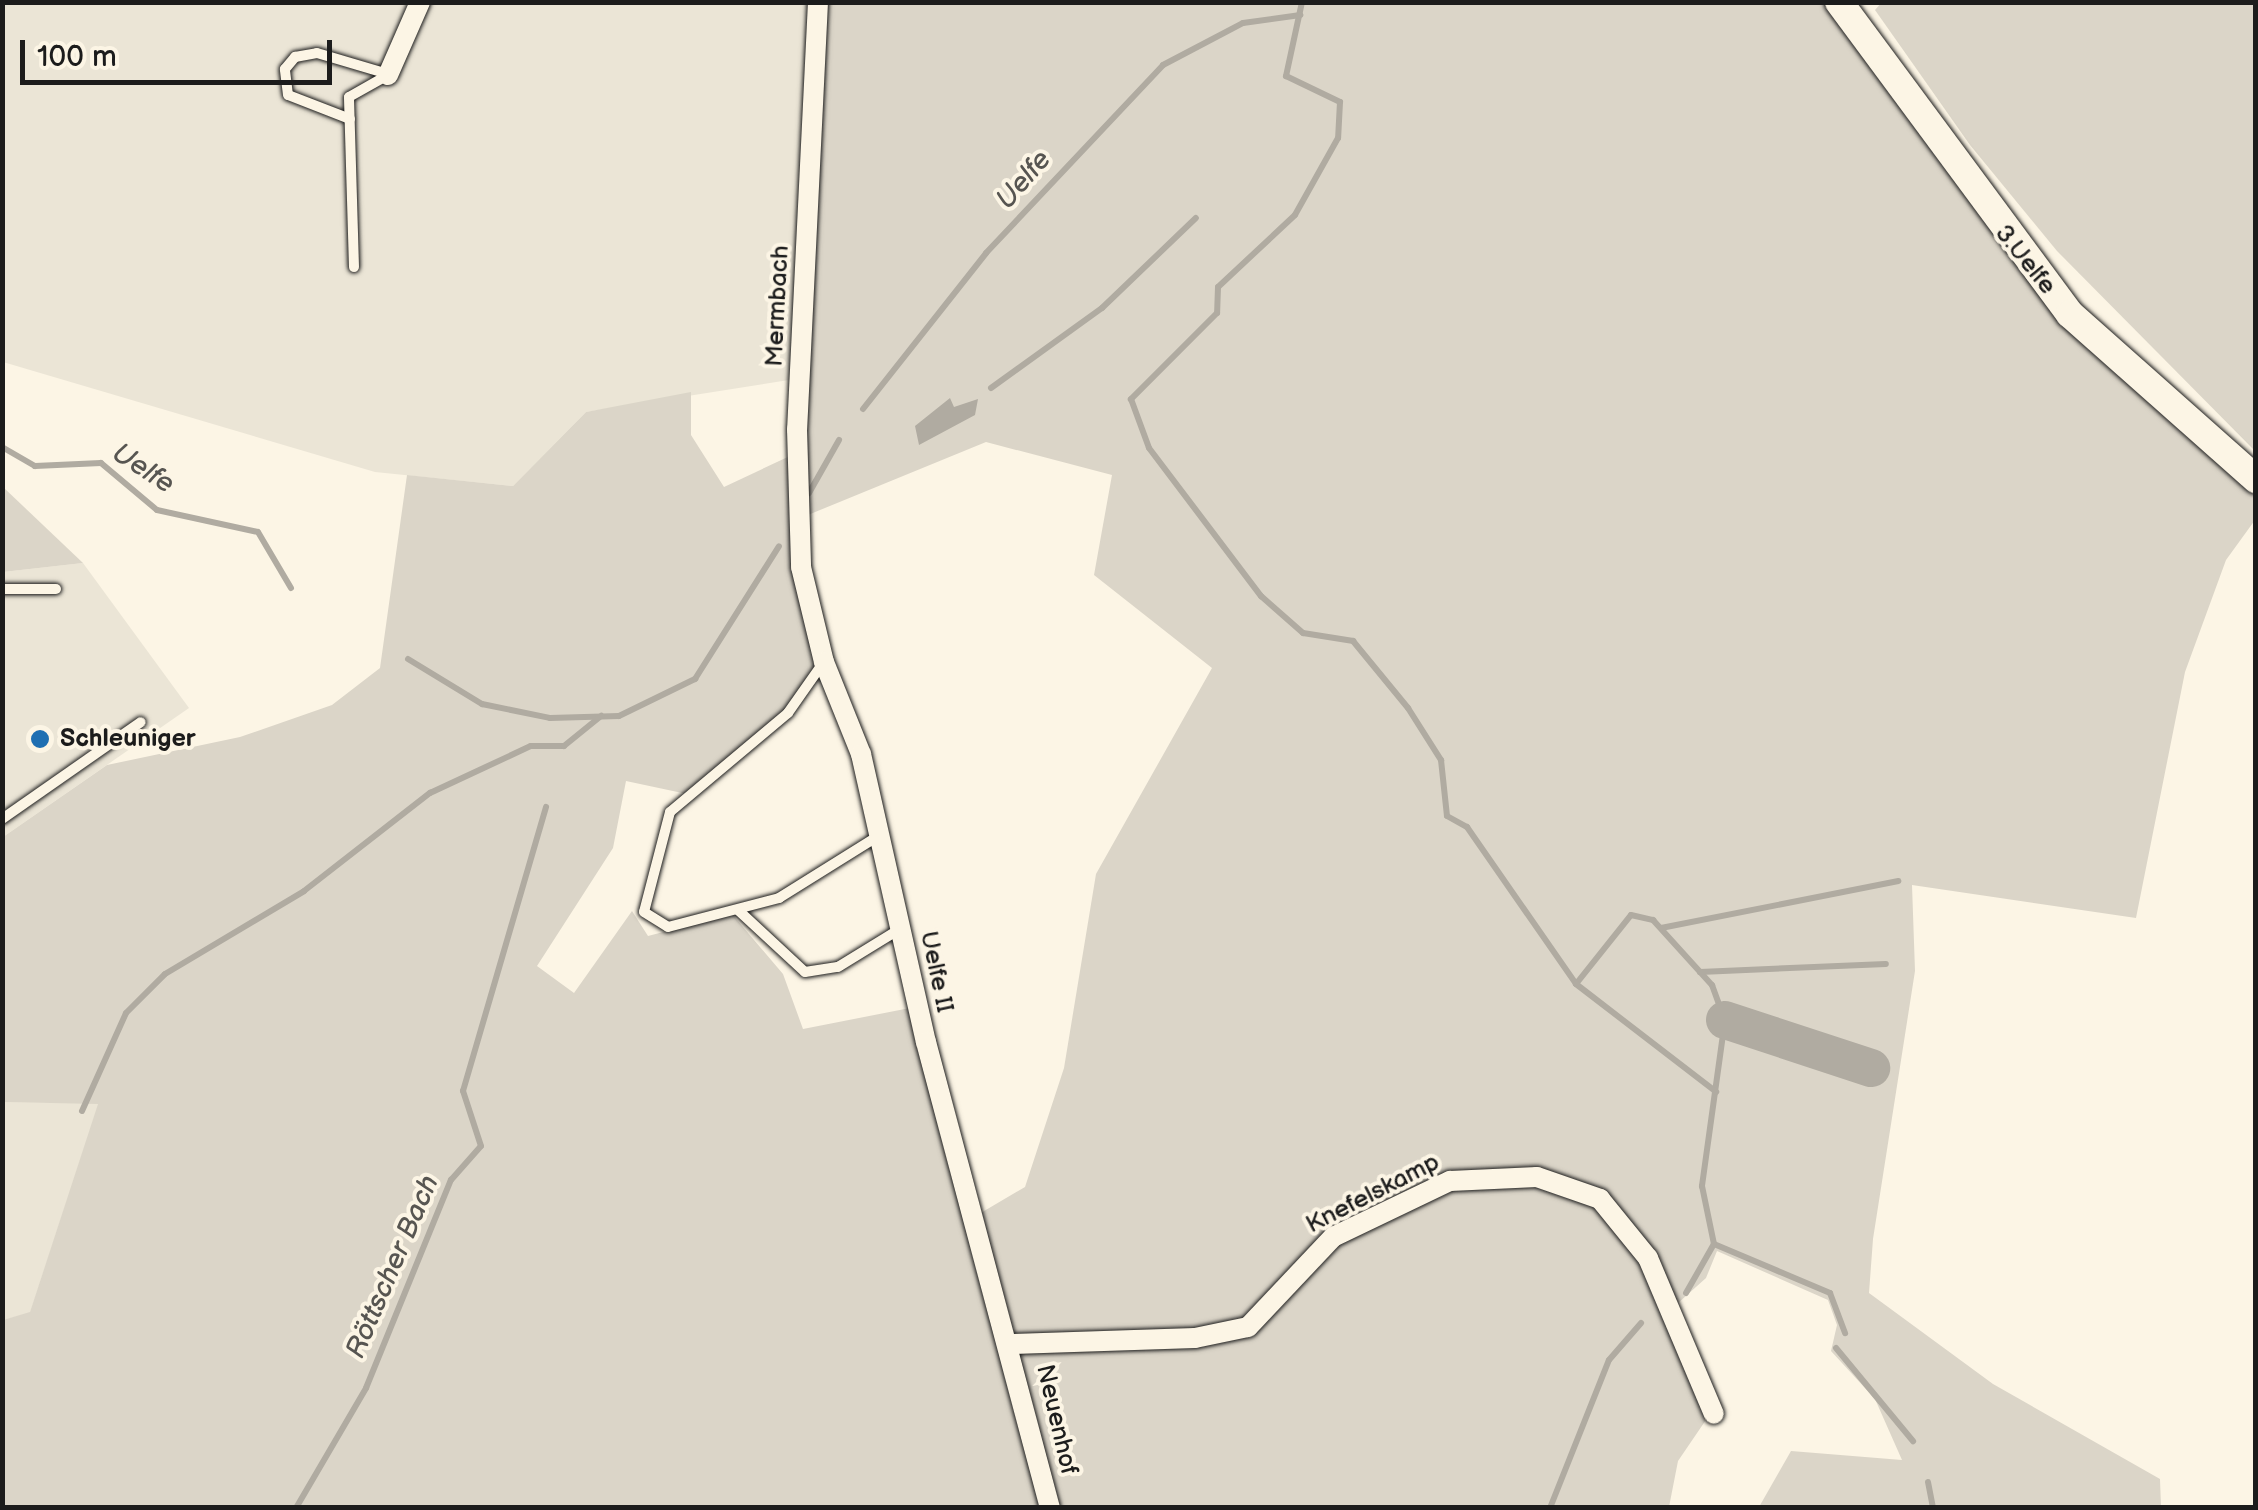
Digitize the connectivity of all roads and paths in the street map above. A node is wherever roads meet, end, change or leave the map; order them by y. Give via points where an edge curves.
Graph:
1 (420, 2) edge
2 (818, 2) edge
3 (1839, 2) edge
4 (388, 74) junction
5 (350, 119) junction
6 (354, 268) dead end
7 (2256, 479) edge
8 (56, 589) dead end
9 (2, 590) edge
10 (810, 612) joint
11 (824, 662) junction
12 (141, 722) dead end
13 (2, 819) edge
14 (880, 834) junction
15 (738, 910) junction
16 (902, 928) junction
17 (1013, 1344) junction
18 (1714, 1414) dead end
19 (1050, 1508) edge

1 - 4 street
2 - 10 street, Mermbach via 796,480
3 - 7 street, 3.Uelfe via 2070,314
4 - 5 lane via 349,97
4 - 5 lane via 317,52 295,56 285,69 288,96
5 - 6 lane
8 - 9 lane
10 - 11 street, Uelfe II
11 - 14 street, Uelfe II via 852,729
11 - 15 lane via 788,713 666,821 644,899 652,923
12 - 13 lane
14 - 15 lane via 814,882
14 - 16 street, Uelfe II
15 - 16 lane via 805,972 838,967
16 - 17 street, Uelfe II
17 - 18 street, Knefelskamp via 1196,1338 1248,1327 1333,1237 1450,1181 1537,1177 1600,1199 1648,1258
17 - 19 street, Neuenhof

